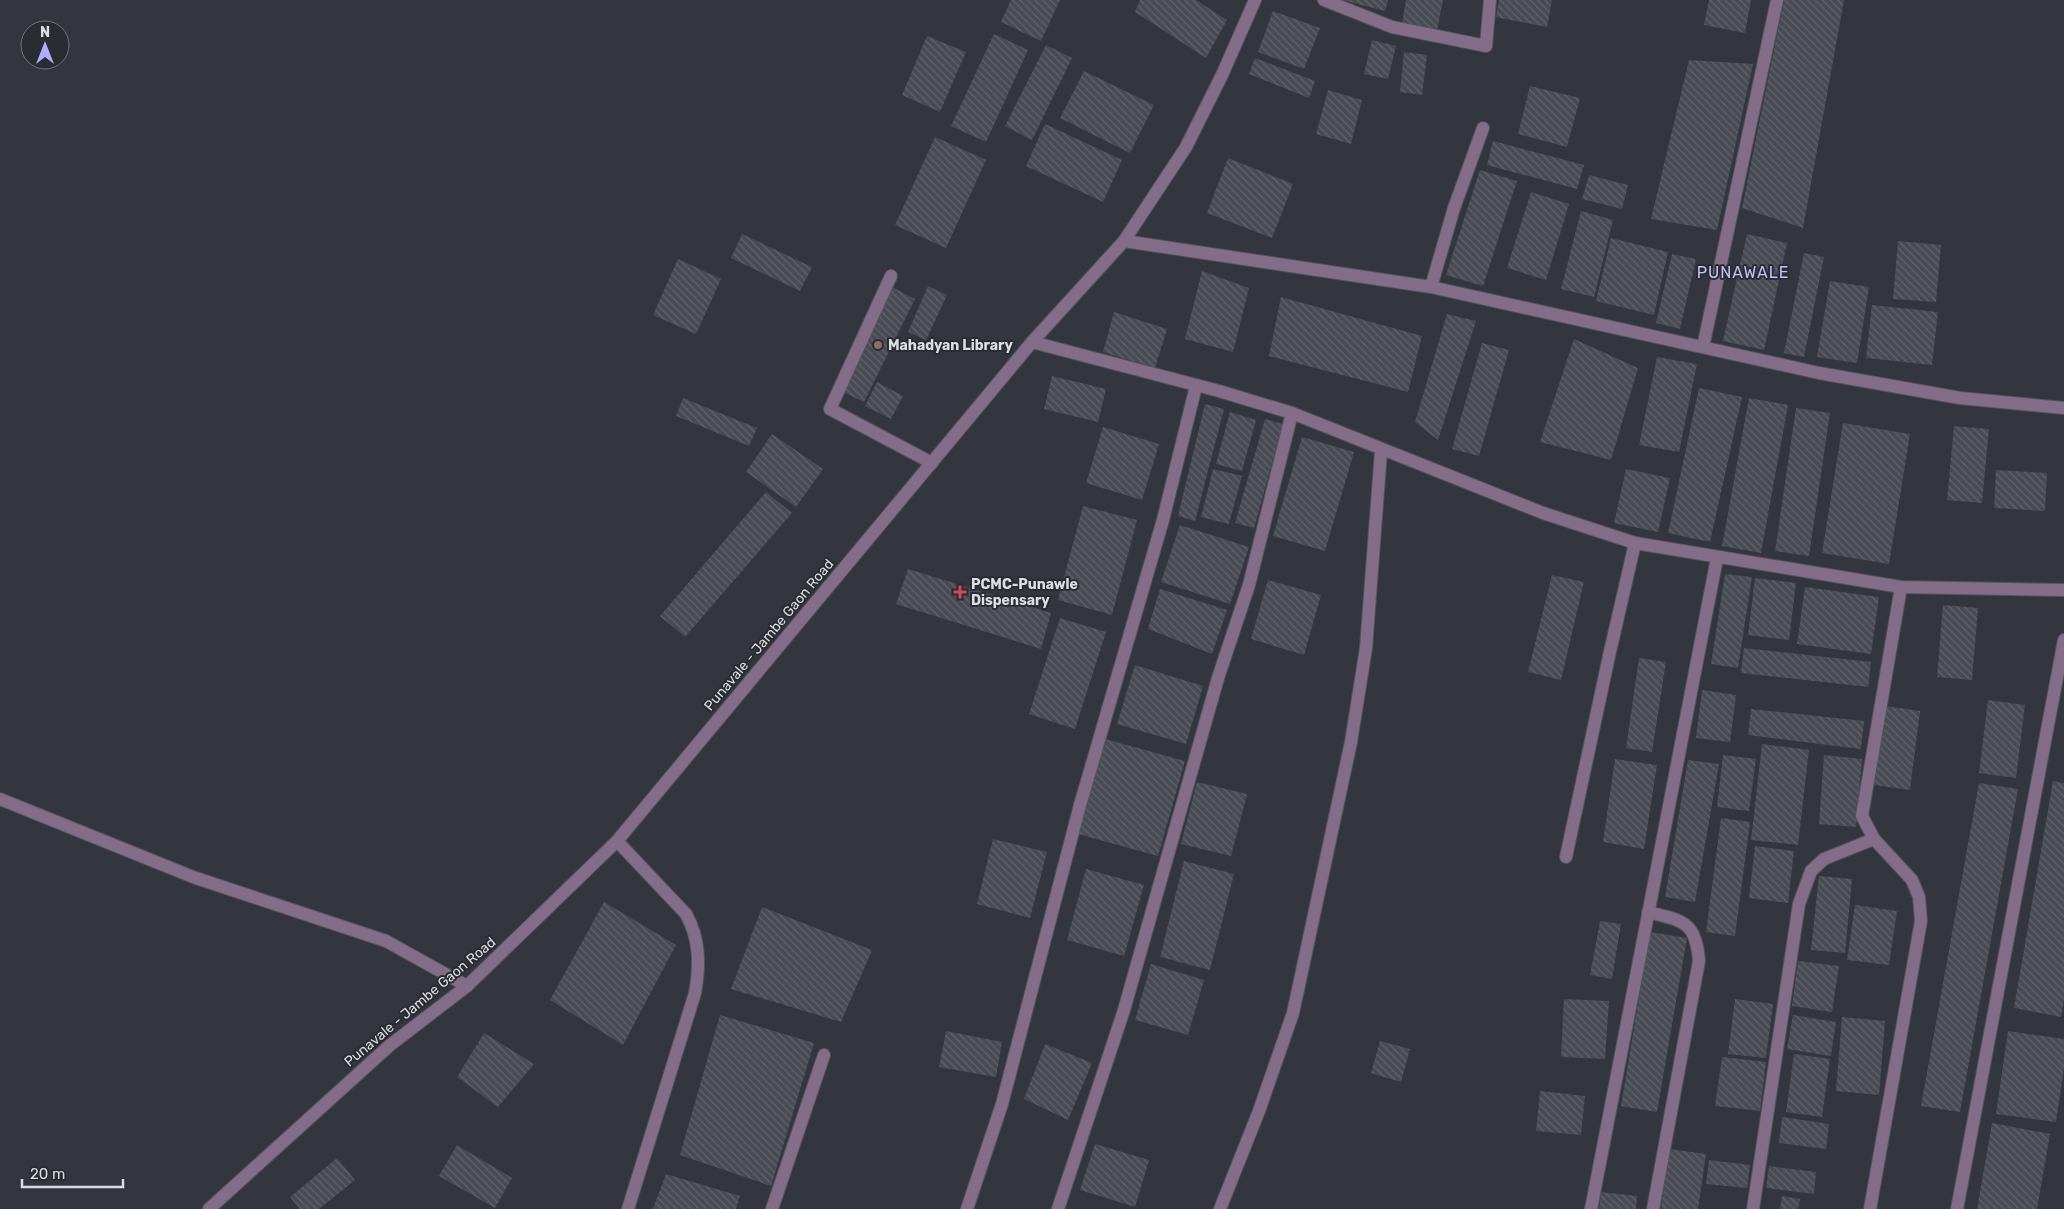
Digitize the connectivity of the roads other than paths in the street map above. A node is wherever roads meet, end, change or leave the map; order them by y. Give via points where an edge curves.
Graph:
1 (1255, 0) edge
2 (1324, 0) edge
3 (1490, 0) edge
4 (1778, 0) edge
5 (1482, 128) dead end
6 (1124, 241) junction
7 (891, 276) dead end
8 (1431, 287) junction
9 (1032, 342) junction
10 (1703, 347) junction
11 (1196, 386) junction
12 (2064, 408) edge
13 (1292, 413) junction
14 (1382, 451) junction
15 (932, 463) junction
16 (1635, 543) junction
17 (1716, 558) junction
18 (1900, 588) junction
19 (2064, 590) edge
20 (2064, 640) edge
21 (0, 800) edge
22 (1874, 839) junction
23 (617, 841) junction
24 (1566, 857) dead end
25 (1648, 912) junction
26 (467, 986) junction
27 (824, 1055) dead end
28 (209, 1209) edge
29 (628, 1209) edge
30 (772, 1209) edge
31 (966, 1209) edge
32 (1058, 1209) edge
33 (1220, 1209) edge
34 (1591, 1209) edge
35 (1653, 1209) edge
36 (1753, 1209) edge
37 (1870, 1209) edge
38 (1957, 1209) edge

1 - 6 street, Punavale - Jambe Gaon Road via 1186,147
2 - 3 street via 1392,27 1486,46
4 - 10 street
5 - 8 street
6 - 8 street
6 - 9 street, Punavale - Jambe Gaon Road
7 - 15 street via 830,409
8 - 10 street
9 - 11 street
9 - 15 street, Punavale - Jambe Gaon Road
10 - 12 street via 1819,373 1960,398
11 - 13 street
11 - 31 street via 1163,520 1080,805 1002,1104
13 - 14 street
13 - 32 street via 1249,585 1218,678 1124,1010
14 - 16 street via 1543,513
14 - 33 street via 1366,648 1335,817 1293,1013
15 - 23 street, Punavale - Jambe Gaon Road
16 - 17 street
16 - 24 street
17 - 18 street
17 - 25 street
18 - 19 street
18 - 22 street via 1863,800 1862,816
20 - 38 street
21 - 26 street via 193,877 386,941
22 - 36 street via 1824,859 1811,872 1799,904
22 - 37 street via 1912,880 1919,896 1921,921
23 - 26 street, Punavale - Jambe Gaon Road
23 - 29 street via 686,914 693,926 699,967 695,992
25 - 34 street
25 - 35 street via 1681,920 1691,927 1698,943 1700,961
26 - 28 street, Punavale - Jambe Gaon Road via 388,1046
27 - 30 street

